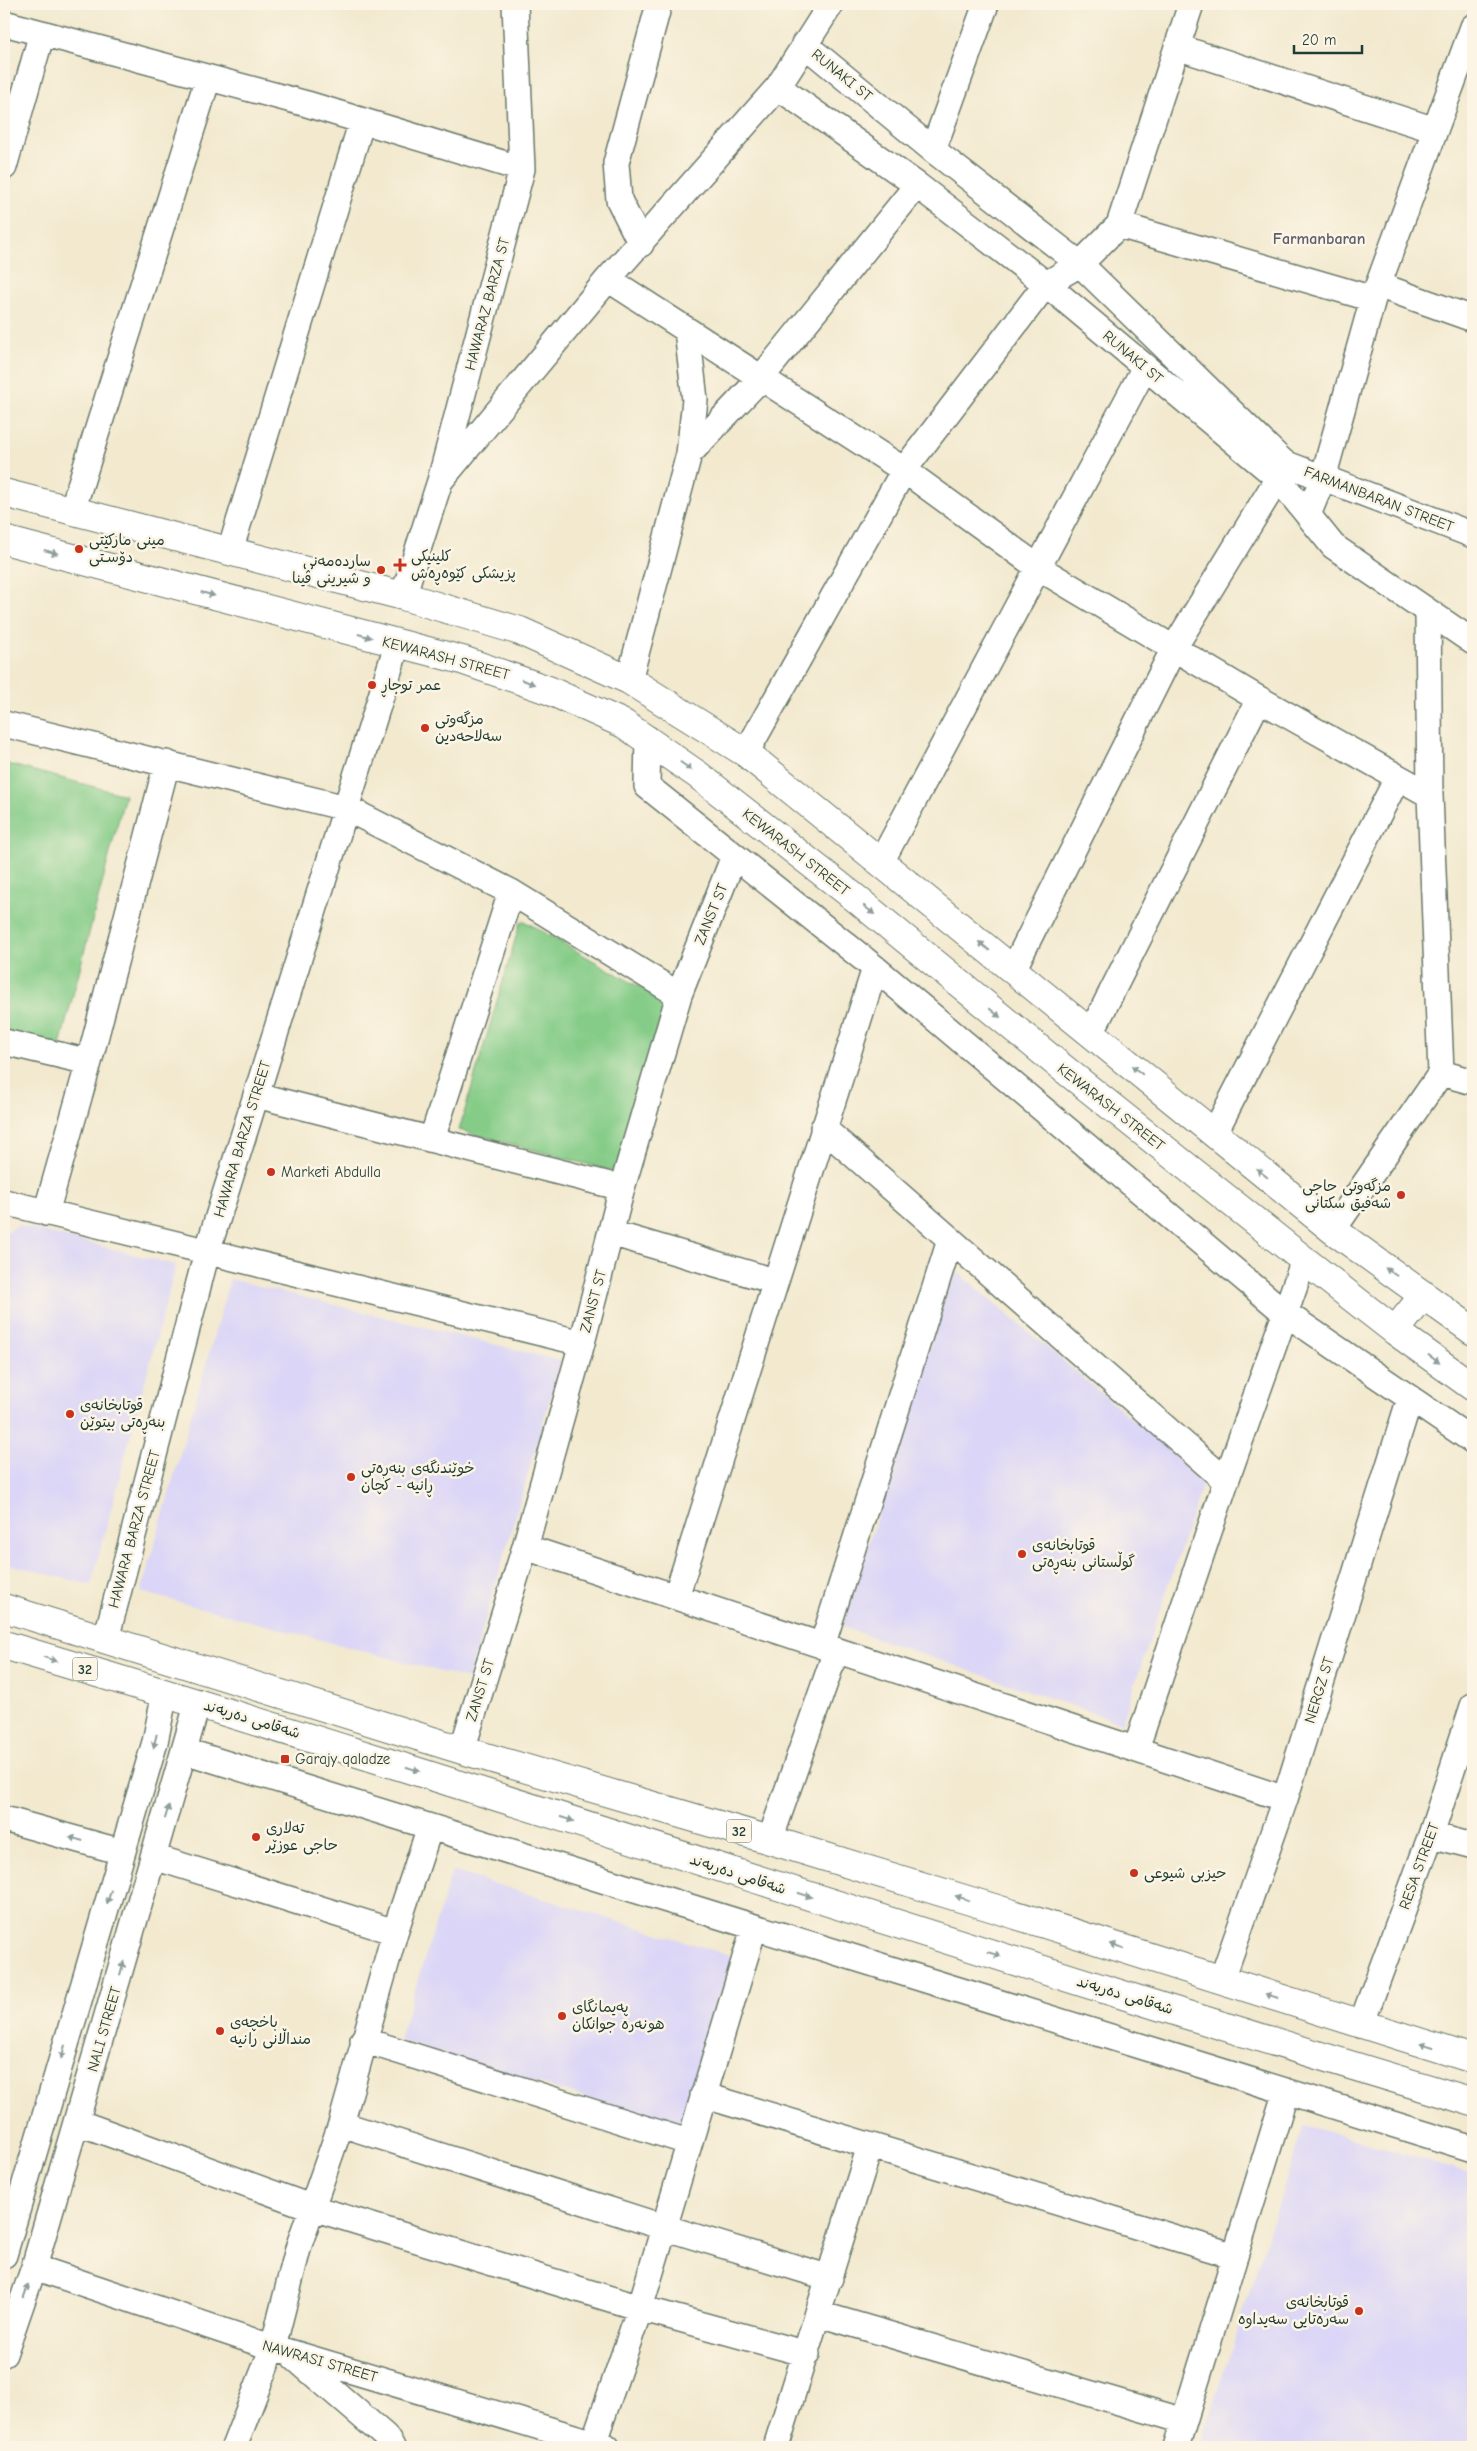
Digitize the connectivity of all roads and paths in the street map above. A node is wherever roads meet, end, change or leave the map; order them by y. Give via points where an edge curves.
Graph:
1 (515, 4) edge
2 (659, 4) edge
3 (831, 4) edge
4 (986, 4) edge
5 (1191, 4) edge
6 (4, 23) edge
7 (1473, 27) edge
8 (42, 33) junction
9 (804, 44) junction
10 (1177, 47) junction
11 (208, 78) junction
12 (778, 86) junction
13 (362, 121) junction
14 (1435, 130) junction
15 (933, 150) junction
16 (4, 167) edge
17 (522, 169) junction
18 (916, 185) junction
19 (1119, 225) junction
20 (641, 244) junction
21 (1080, 264) junction
22 (608, 279) junction
23 (1046, 284) junction
24 (1375, 292) junction
25 (1473, 318) edge
26 (687, 330) junction
27 (1145, 366) junction
28 (761, 378) junction
29 (689, 454) junction
30 (904, 470) junction
31 (1281, 470) junction
32 (1323, 478) junction
33 (440, 481) junction
34 (4, 493) edge
35 (72, 511) junction
36 (1308, 515) junction
37 (1473, 536) edge
38 (4, 540) edge
39 (230, 551) junction
40 (1039, 568) junction
41 (403, 596) junction
42 (1428, 613) junction
43 (1473, 642) edge
44 (397, 645) junction
45 (1174, 648) junction
46 (629, 680) junction
47 (1259, 699) junction
48 (4, 724) edge
49 (648, 739) junction
50 (746, 752) junction
51 (167, 763) junction
52 (1398, 778) junction
53 (1430, 795) junction
54 (346, 808) junction
55 (734, 856) junction
56 (881, 862) junction
57 (511, 892) junction
58 (875, 968) junction
59 (1013, 970) junction
60 (679, 995) junction
61 (1091, 1033) junction
62 (4, 1042) edge
63 (89, 1062) junction
64 (1442, 1074) junction
65 (1473, 1082) edge
66 (256, 1095) junction
67 (824, 1128) junction
68 (1214, 1134) junction
69 (432, 1139) junction
70 (622, 1188) junction
71 (4, 1202) edge
72 (46, 1212) junction
73 (1333, 1230) junction
74 (611, 1233) junction
75 (950, 1240) junction
76 (207, 1252) junction
77 (1304, 1260) junction
78 (774, 1281) junction
79 (1424, 1295) junction
80 (1285, 1313) junction
81 (1395, 1331) junction
82 (1473, 1332) edge
83 (582, 1343) junction
84 (1473, 1387) edge
85 (1410, 1398) junction
86 (1473, 1441) edge
87 (1226, 1481) junction
88 (525, 1547) junction
89 (676, 1597) junction
90 (4, 1608) edge
91 (106, 1639) junction
92 (4, 1645) edge
93 (829, 1649) junction
94 (166, 1693) junction
95 (198, 1702) junction
96 (1473, 1706) edge
97 (1136, 1749) junction
98 (462, 1750) junction
99 (185, 1751) junction
100 (1286, 1799) junction
101 (4, 1818) edge
102 (430, 1827) junction
103 (1431, 1835) junction
104 (770, 1840) junction
105 (1473, 1846) edge
106 (122, 1852) junction
107 (154, 1857) junction
108 (754, 1928) junction
109 (395, 1932) junction
110 (1222, 1979) junction
111 (1361, 2025) junction
112 (363, 2040) junction
113 (1473, 2059) edge
114 (1286, 2091) junction
115 (703, 2095) junction
116 (1473, 2102) edge
117 (77, 2122) junction
118 (341, 2124) junction
119 (688, 2142) junction
120 (870, 2146) junction
121 (1473, 2149) edge
122 (313, 2208) junction
123 (663, 2227) junction
124 (4, 2256) edge
125 (1235, 2256) junction
126 (34, 2267) junction
127 (830, 2278) junction
128 (640, 2308) junction
129 (819, 2314) junction
130 (280, 2350) junction
131 (4, 2354) edge
132 (807, 2354) junction
133 (1184, 2421) junction
134 (598, 2446) edge
135 (234, 2447) edge
136 (392, 2447) edge
137 (776, 2447) edge
138 (1176, 2447) edge

1 - 17 street, HAWARAZ BARZA ST
2 - 20 street via 616,163 619,200
3 - 9 street
4 - 15 street
5 - 10 street
6 - 8 street
7 - 14 street
8 - 11 street
8 - 16 street
9 - 12 street
9 - 15 street, RUNAKI ST
10 - 14 street
10 - 19 street
11 - 13 street
11 - 35 street
12 - 18 street, RUNAKI ST
12 - 20 street
13 - 17 street
13 - 39 street
14 - 24 street
15 - 21 street, RUNAKI ST
17 - 33 street, HAWARAZ BARZA ST
18 - 23 street, RUNAKI ST
18 - 28 street
19 - 21 street
19 - 24 street
20 - 22 street
21 - 23 street
21 - 31 street, RUNAKI ST
22 - 26 street
22 - 33 street
23 - 27 street, RUNAKI ST
23 - 30 street
24 - 25 street
24 - 32 street
26 - 28 street
26 - 29 street via 695,400
27 - 31 street, RUNAKI ST
27 - 40 street
28 - 29 street
28 - 30 street
29 - 46 street
30 - 40 street
30 - 50 street
31 - 32 street, FARMANBARAN STREET
31 - 36 street, RUNAKI ST
31 - 45 street
32 - 36 street
32 - 37 street, FARMANBARAN STREET
33 - 41 street, HAWARAZ BARZA ST
34 - 35 main road
35 - 39 main road
36 - 42 street, RUNAKI ST via 1333,546
38 -> 44 main road, KEWARASH STREET
39 - 41 main road
40 - 45 street
40 - 56 street
41 - 46 main road via 520,631
42 - 43 street, RUNAKI ST
42 - 53 street
44 -> 49 main road, KEWARASH STREET via 462,660 531,683 588,706
44 - 54 street, HAWARA BARZA STREET
45 - 47 street
45 - 59 street
46 - 50 main road
47 - 52 street
47 - 61 street
48 - 51 street
49 - 55 street via 647,786
49 -> 77 main road, KEWARASH STREET via 854,897
50 - 56 main road
51 - 54 street
51 - 63 street
52 - 53 street
52 - 68 street
53 - 64 street
54 - 57 street
54 - 66 street, HAWARA BARZA STREET
55 - 58 street
55 - 60 street, ZANST ST
59 -> 56 main road
57 - 60 street
57 - 69 street
58 - 67 street
58 - 80 street
59 - 61 main road
60 - 70 street, ZANST ST
68 -> 61 main road
62 - 63 street
63 - 72 street
64 - 65 street
64 - 73 street
66 - 69 street
66 - 76 street, HAWARA BARZA STREET
67 - 75 street
67 - 78 street
73 -> 68 main road
69 - 70 street
70 - 74 street, ZANST ST
71 - 72 street
72 - 76 street
79 -> 73 main road
74 - 78 street
74 - 83 street, ZANST ST
75 - 87 street
75 - 93 street
76 - 83 street
76 - 91 street, HAWARA BARZA STREET
77 - 80 street
77 - 81 main road, KEWARASH STREET
78 - 89 street
79 - 81 main road
79 - 82 main road
80 - 85 street
80 - 87 street
81 -> 84 main road, KEWARASH STREET
83 - 88 street, ZANST ST
85 - 86 street
85 - 100 street, NERGZ ST
87 - 97 street
88 - 89 street
88 - 98 street, ZANST ST
89 - 93 street
90 - 91 main road, 32
91 - 98 main road, 32
92 -> 94 main road, شەقامی دەربەند / 32
93 - 97 street
93 - 104 street
94 - 95 main road, شەقامی دەربەند / 32
94 -> 106 street
95 - 99 street, NALI STREET
95 -> 116 main road, شەقامی دەربەند / 32 via 772,1885
96 - 103 street, RESA STREET
97 - 100 street
98 - 104 main road, 32
99 - 102 street
107 -> 99 street, NALI STREET
100 - 110 street, NERGZ ST
106 -> 101 street
102 - 108 street
102 - 109 street
103 - 105 street
103 - 111 street, RESA STREET
110 -> 104 main road, 32
106 -> 124 street
107 - 109 street
117 -> 107 street, NALI STREET
108 - 114 street
108 - 115 street
109 - 112 street
111 -> 110 main road, 32
113 -> 111 main road, 32
112 - 118 street
112 - 119 street
114 - 121 street
114 - 125 street
115 - 119 street
115 - 120 street
117 - 122 street
117 - 126 street, NALI STREET
118 - 122 street
118 - 123 street
119 - 123 street
120 - 125 street
120 - 127 street
122 - 128 street
122 - 130 street via 299,2245
123 - 127 street
123 - 128 street
125 - 133 street
126 - 130 street, NAWRASI STREET
131 -> 126 street, NALI STREET
127 - 129 street
128 - 132 street
128 - 134 street
129 - 132 street
129 - 133 street
130 - 134 street, NAWRASI STREET
130 - 135 street
130 - 136 street via 385,2436
132 - 137 street
133 - 138 street

